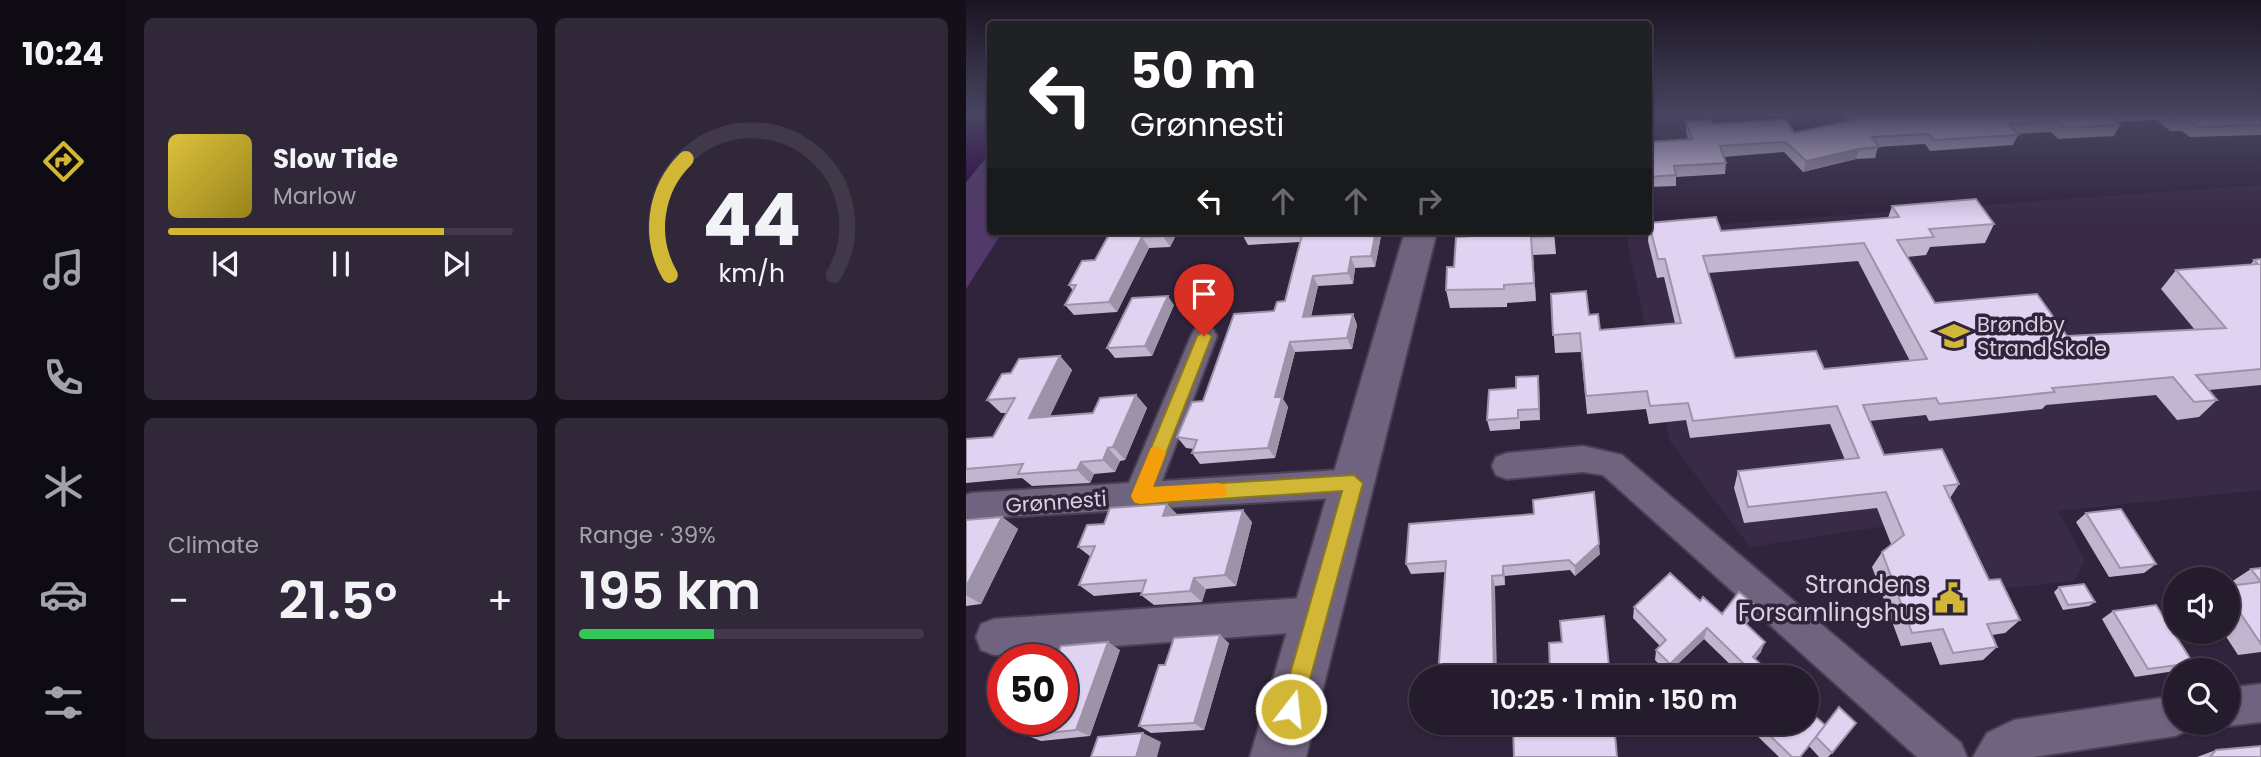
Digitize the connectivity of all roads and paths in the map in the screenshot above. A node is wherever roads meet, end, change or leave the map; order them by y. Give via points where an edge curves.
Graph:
1 (1421, 235) edge
2 (1204, 336) dead end
3 (1507, 466) dead end
4 (1354, 483) junction
5 (1140, 496) junction
6 (971, 508) dead end
7 (1317, 614) junction
8 (994, 637) dead end
9 (2261, 703) edge
10 (2240, 706) edge
11 (2163, 718) edge
12 (1278, 757) edge
13 (1947, 757) edge
14 (1993, 757) edge

1 - 4 main road
2 - 5 street
3 - 13 street via 1583,459 1611,464
4 - 5 street, Grønnesti
4 - 7 main road
5 - 6 street, Grønnesti
7 - 8 street
7 - 12 main road
9 - 10 street
11 - 14 street via 2014,740

